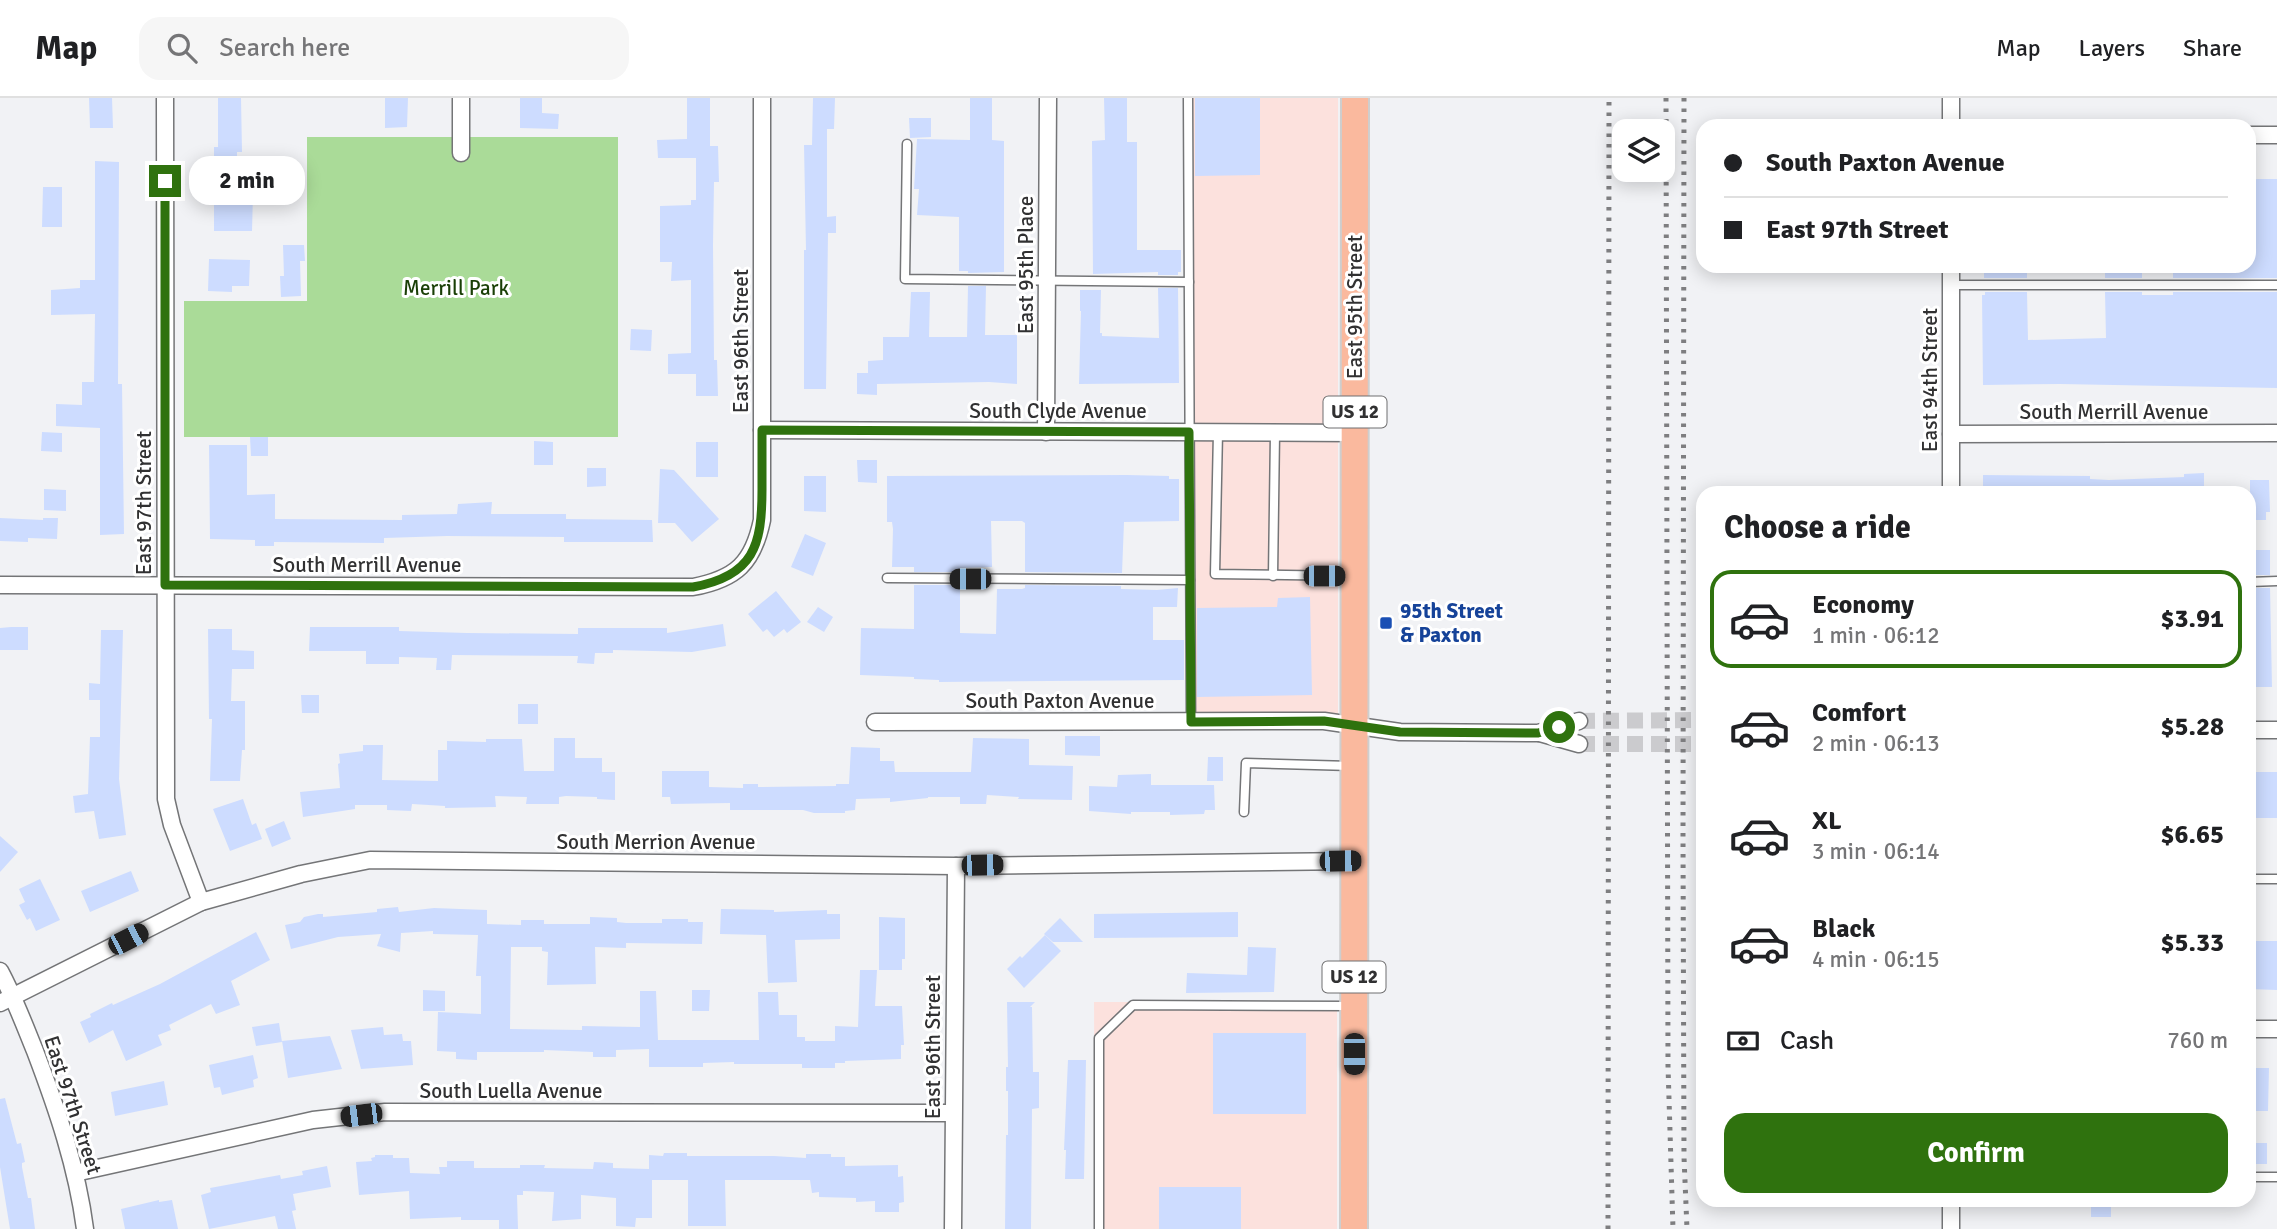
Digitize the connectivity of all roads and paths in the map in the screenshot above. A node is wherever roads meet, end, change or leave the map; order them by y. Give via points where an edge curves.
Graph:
1 (165, 98) edge
2 (461, 98) edge
3 (762, 98) edge
4 (1048, 98) edge
5 (1188, 98) edge
6 (1355, 98) edge
7 (1951, 98) edge
8 (1951, 119) edge
9 (2256, 135) edge
10 (2277, 135) edge
11 (906, 144) dead end
12 (461, 153) dead end
13 (1951, 273) edge
14 (1047, 281) junction
15 (1189, 282) junction
16 (1951, 285) junction
17 (2277, 285) edge
18 (762, 430) junction
19 (1046, 432) junction
20 (1189, 432) junction
21 (1218, 432) junction
22 (1275, 433) junction
23 (1355, 433) junction
24 (2277, 433) edge
25 (1951, 434) junction
26 (1951, 486) edge
27 (731, 575) joint
28 (1273, 576) junction
29 (1354, 576) junction
30 (887, 578) dead end
31 (1190, 580) junction
32 (2256, 582) edge
33 (2277, 582) edge
34 (0, 585) edge
35 (165, 585) junction
36 (1579, 721) tunnel mouth
37 (875, 722) dead end
38 (1191, 722) junction
39 (1355, 726) junction
40 (2256, 730) edge
41 (2277, 730) edge
42 (1538, 733) junction
43 (1579, 744) tunnel mouth
44 (1354, 766) junction
45 (1244, 812) dead end
46 (1354, 861) junction
47 (956, 866) junction
48 (2256, 879) edge
49 (2277, 879) edge
50 (201, 902) junction
51 (0, 971) edge
52 (7, 1000) edge
53 (1354, 1006) junction
54 (2256, 1029) edge
55 (2277, 1029) edge
56 (953, 1113) junction
57 (75, 1172) junction
58 (2256, 1177) edge
59 (2277, 1177) edge
60 (1951, 1207) edge
61 (85, 1229) edge
62 (953, 1229) edge
63 (1100, 1229) edge
64 (1354, 1229) edge
65 (1951, 1229) edge

1 - 35 street, East 97th Street
2 - 12 street
3 - 18 street, East 96th Street
4 - 14 street, East 95th Place
5 - 15 lane
6 - 23 main road, East 95th Street / US 12
7 - 8 street
9 - 10 street
11 - 14 lane via 905,279
13 - 16 street, East 94th Street
14 - 15 lane
14 - 19 street, East 95th Place
15 - 20 lane
16 - 17 lane
16 - 25 street, East 94th Street
18 - 19 street, South Clyde Avenue
18 - 27 street, East 96th Street via 762,520 757,543
19 - 20 street, South Clyde Avenue
20 - 21 street, South Clyde Avenue
20 - 31 lane
21 - 22 street, South Clyde Avenue
21 - 28 lane via 1214,573
22 - 23 street, South Clyde Avenue
22 - 28 lane
23 - 29 main road, East 95th Street / US 12
24 - 25 street, South Merrill Avenue
25 - 26 street, East 94th Street
27 - 35 street, South Merrill Avenue via 693,587
28 - 29 lane
29 - 39 main road, East 95th Street / US 12
30 - 31 lane
31 - 38 lane
32 - 33 lane
34 - 35 street, South Merrill Avenue
35 - 50 street, East 97th Street via 166,799
36 - 42 street, South Paxton Avenue
37 - 38 street, South Paxton Avenue
38 - 39 street, South Paxton Avenue via 1324,721
39 - 42 street, South Paxton Avenue via 1400,732
39 - 44 main road, East 95th Street / US 12
40 - 41 street
42 - 43 street, South Paxton Avenue
44 - 45 lane via 1245,763
44 - 46 main road, East 95th Street / US 12
46 - 47 street, South Merrion Avenue
46 - 53 main road, East 95th Street / US 12
47 - 50 street, South Merrion Avenue via 370,860
47 - 56 street, East 96th Street
48 - 49 lane
50 - 52 street, South Merrion Avenue
51 - 52 street
52 - 57 street, East 97th Street via 48,1085
53 - 63 lane via 1133,1006 1099,1038
53 - 64 main road, East 95th Street / US 12
54 - 55 street
56 - 57 street, South Luella Avenue via 385,1112 313,1120
56 - 62 street, East 96th Street
57 - 61 street, East 97th Street
58 - 59 lane
60 - 65 street

